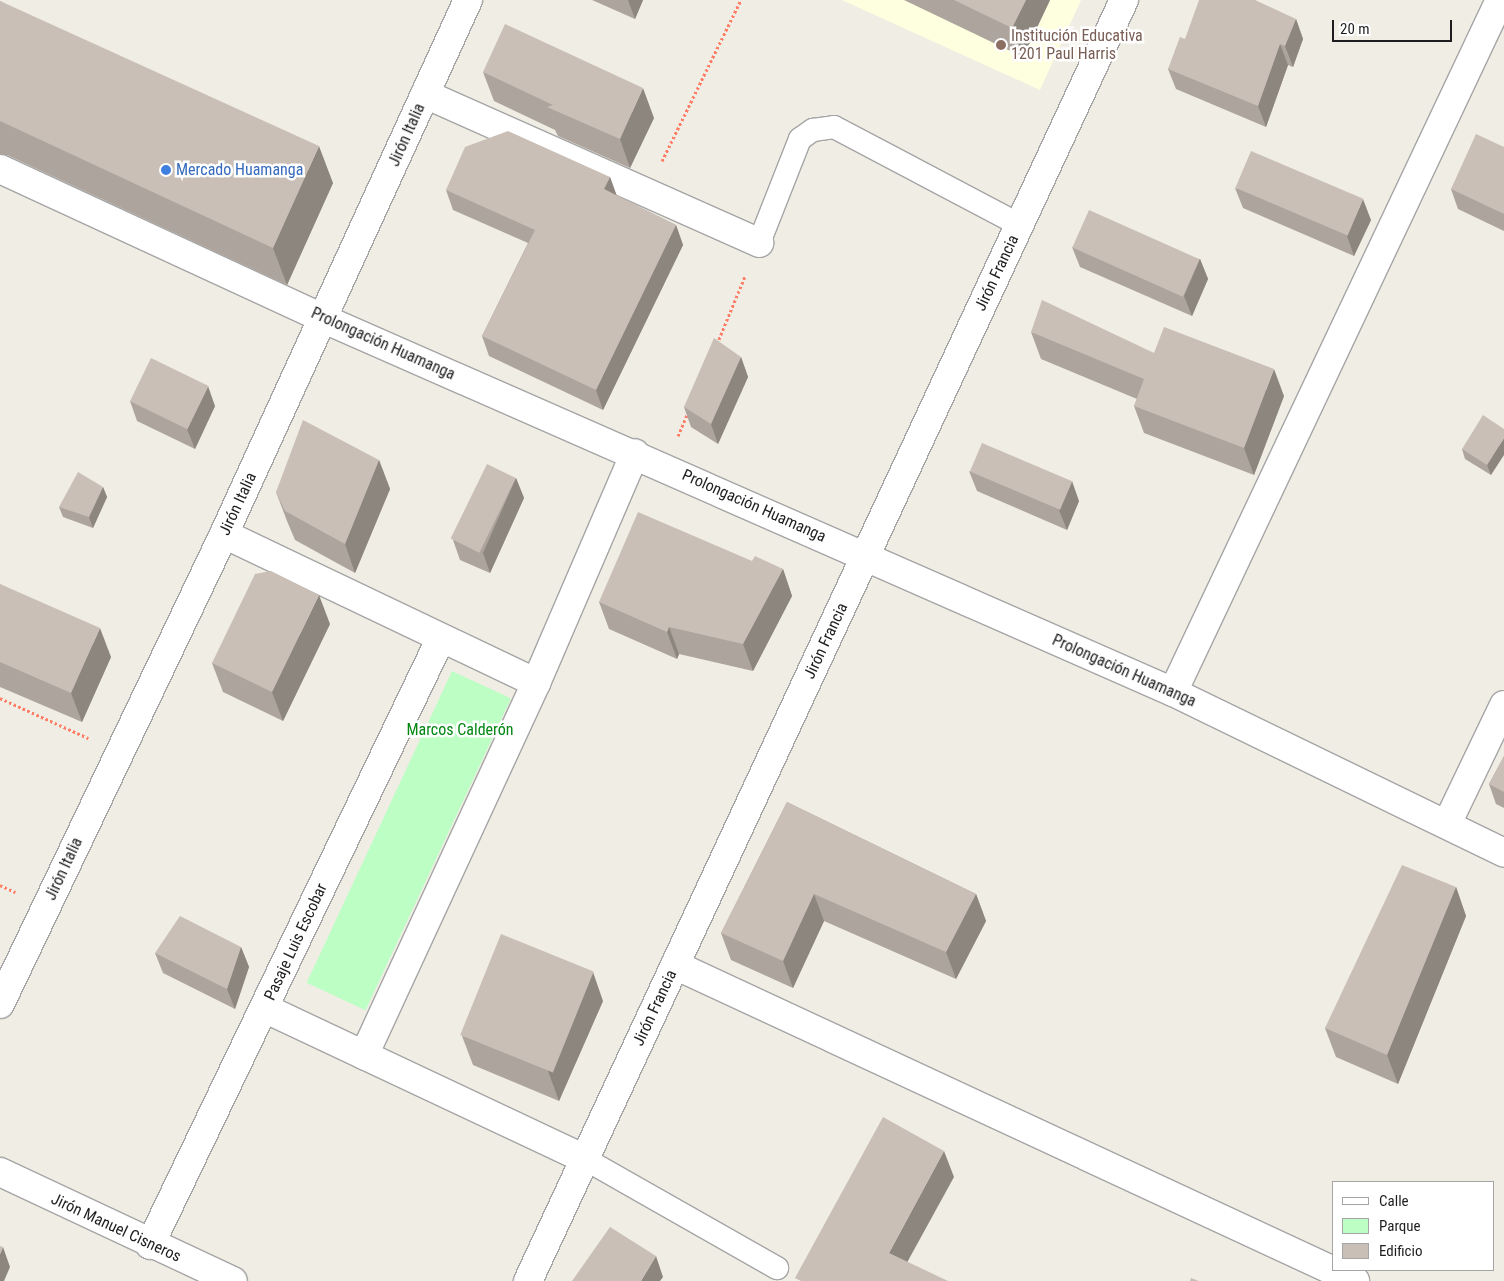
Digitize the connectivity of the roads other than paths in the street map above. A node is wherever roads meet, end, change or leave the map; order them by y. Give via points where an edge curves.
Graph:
1 (468, 0) edge
2 (1124, 0) edge
3 (1500, 0) edge
4 (425, 94) junction
5 (0, 169) edge
6 (1020, 225) junction
7 (759, 243) joint
8 (324, 319) junction
9 (635, 453) junction
10 (224, 534) junction
11 (866, 556) junction
12 (441, 638) junction
13 (536, 683) junction
14 (1173, 692) junction
15 (1504, 705) edge
16 (1447, 824) junction
17 (1504, 853) edge
18 (675, 965) junction
19 (0, 1004) edge
20 (264, 1008) junction
21 (364, 1055) junction
22 (585, 1159) junction
23 (0, 1172) edge
24 (150, 1245) junction
25 (777, 1268) dead end
26 (1332, 1271) edge
27 (1333, 1271) edge
28 (233, 1281) edge
29 (528, 1281) edge
30 (1354, 1281) edge

1 - 4 street, Jirón Italia
2 - 6 street, Jirón Francia
3 - 14 street
4 - 7 street
4 - 8 street, Jirón Italia
5 - 8 street, Prolongación Huamanga
6 - 7 lane via 834,127 813,130 800,139
6 - 11 street, Jirón Francia
8 - 9 street, Prolongación Huamanga
8 - 10 street, Jirón Italia
9 - 11 street, Prolongación Huamanga
9 - 13 street
10 - 12 street
10 - 19 street, Jirón Italia
11 - 14 street, Prolongación Huamanga
11 - 18 street, Jirón Francia
12 - 13 street
12 - 20 street, Pasaje Luis Escobar
13 - 21 street
14 - 16 street, Prolongación Huamanga
15 - 16 street
16 - 17 street, Prolongación Huamanga
18 - 22 street, Jirón Francia
18 - 26 street
20 - 21 street
20 - 24 street, Pasaje Luis Escobar
21 - 22 street
22 - 25 lane
22 - 29 street, Jirón Francia
23 - 24 street, Jirón Manuel Cisneros
24 - 28 street, Jirón Manuel Cisneros
27 - 30 street

